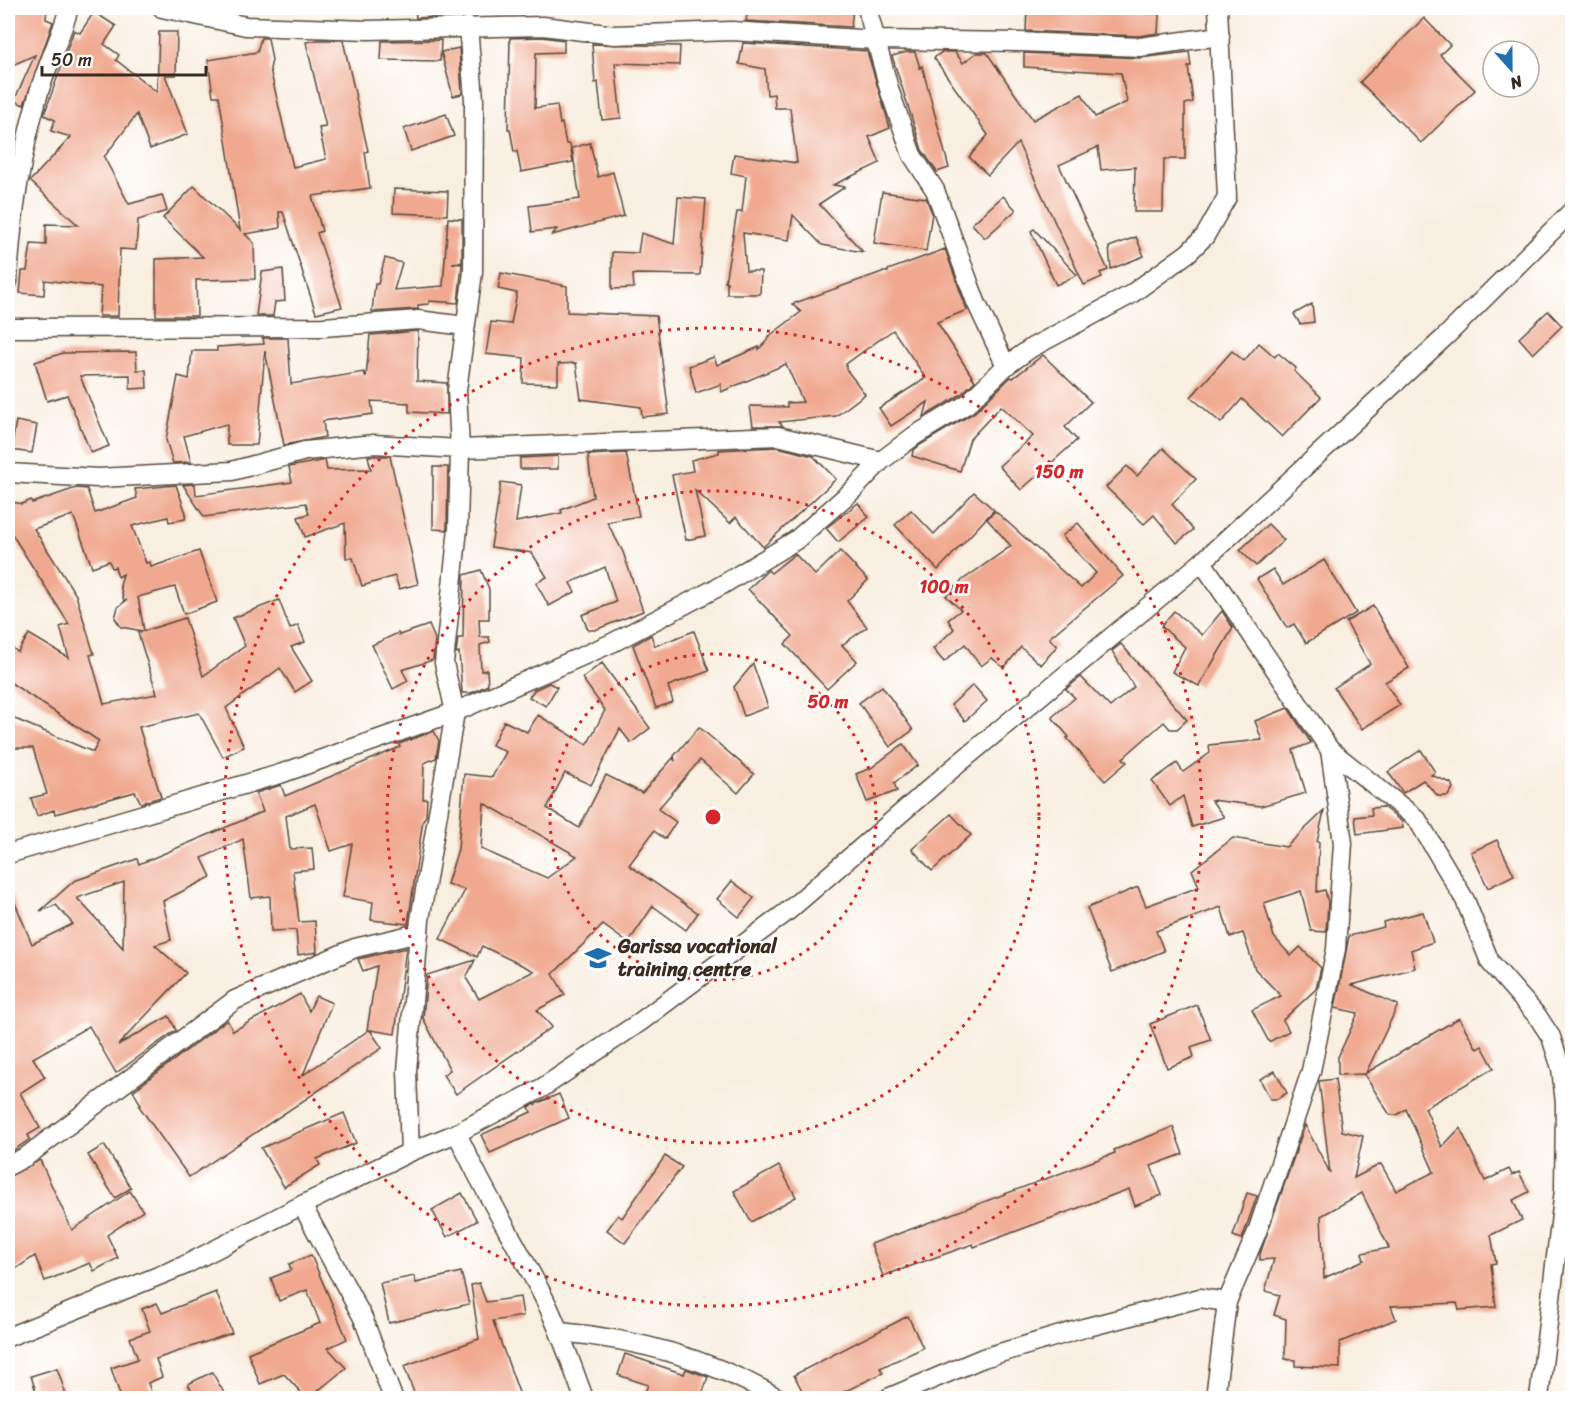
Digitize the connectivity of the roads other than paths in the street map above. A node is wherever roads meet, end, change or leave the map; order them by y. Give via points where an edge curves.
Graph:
1 (69, 8) edge
2 (162, 8) edge
3 (867, 8) edge
4 (1218, 8) edge
5 (468, 26) junction
6 (1220, 36) junction
7 (876, 40) junction
8 (1572, 211) edge
9 (8, 282) edge
10 (465, 327) junction
11 (8, 328) edge
12 (1006, 366) junction
13 (460, 449) junction
14 (881, 461) junction
15 (8, 473) edge
16 (1202, 562) junction
17 (455, 712) junction
18 (1330, 750) junction
19 (8, 854) edge
20 (419, 933) junction
21 (457, 1133) junction
22 (410, 1152) junction
23 (8, 1166) edge
24 (302, 1205) junction
25 (1227, 1302) junction
26 (560, 1332) junction
27 (8, 1337) edge
28 (393, 1398) edge
29 (584, 1398) edge
30 (778, 1398) edge
31 (888, 1398) edge
32 (1215, 1398) edge
33 (1539, 1398) edge

1 - 9 street via 35,109 10,222
2 - 5 street via 246,26 369,30
3 - 7 street
4 - 6 street
5 - 7 street via 543,26 614,35 732,31
5 - 10 street via 474,99 474,197 473,272
6 - 7 street via 1140,47
6 - 12 street via 1227,197 1218,216 1188,253 1131,295 1031,348
7 - 12 street via 912,155 935,190 976,302
8 - 16 street via 1445,337
10 - 11 street via 418,320 323,327
10 - 13 street via 457,390
12 - 14 street via 967,404
13 - 14 street via 778,436
13 - 15 street via 374,444 305,451 232,471 98,478
13 - 17 street via 458,528 444,663
14 - 17 street via 796,540 722,585 612,643
16 - 18 street
16 - 21 street via 788,911 640,1022 552,1082
17 - 19 street via 280,774
17 - 20 street
18 - 25 street via 1343,843 1336,949 1311,1071 1257,1232
18 - 33 street via 1417,819 1465,900 1490,962 1538,1017 1551,1037 1561,1068 1565,1103 1564,1190
20 - 22 street via 407,1071
20 - 23 street via 355,948 235,1000 37,1149
21 - 22 street
21 - 26 street
22 - 24 street
24 - 27 street via 183,1266
24 - 28 street via 363,1318
25 - 31 street via 1200,1298 1084,1328 983,1358
25 - 32 street
26 - 29 street
26 - 30 street via 594,1335 699,1360

